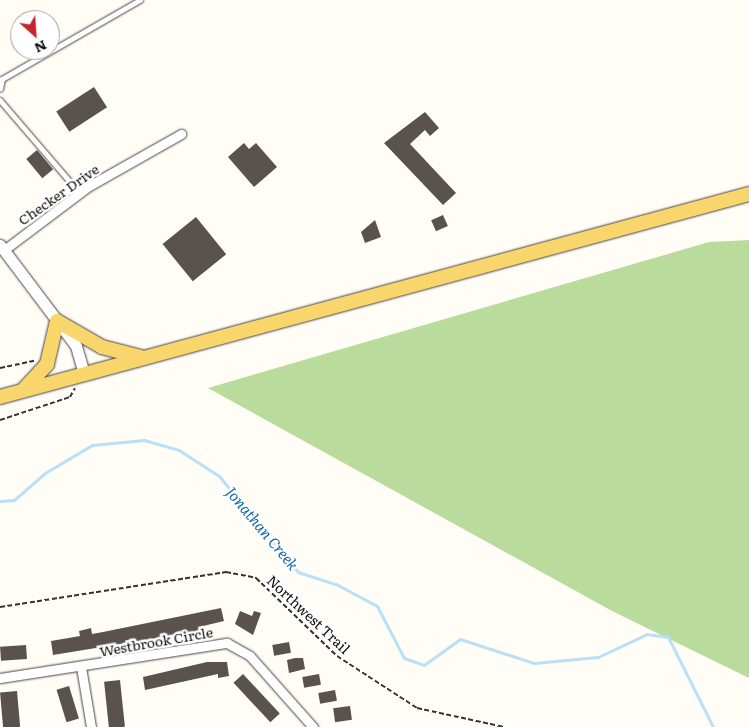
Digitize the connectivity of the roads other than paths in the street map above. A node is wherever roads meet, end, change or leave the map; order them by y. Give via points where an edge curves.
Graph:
1 (140, 0) edge
2 (0, 89) edge
3 (0, 100) edge
4 (181, 134) dead end
5 (80, 193) junction
6 (749, 194) edge
7 (2, 247) edge
8 (57, 320) junction
9 (144, 357) junction
10 (84, 374) junction
11 (21, 391) junction
12 (0, 397) edge
13 (80, 667) junction
14 (0, 678) edge
15 (92, 727) edge
16 (313, 727) edge

1 - 2 lane via 2,79
3 - 5 lane
4 - 5 street, Checker Drive
5 - 7 street, Checker Drive
6 - 9 main road
7 - 8 street
8 - 9 main road via 102,347
8 - 10 street via 76,346
8 - 11 main road via 47,364
9 - 10 main road
10 - 11 main road
11 - 12 main road
13 - 14 street, Westbrook Circle
13 - 15 street
13 - 16 street, Westbrook Circle via 227,644 250,656

